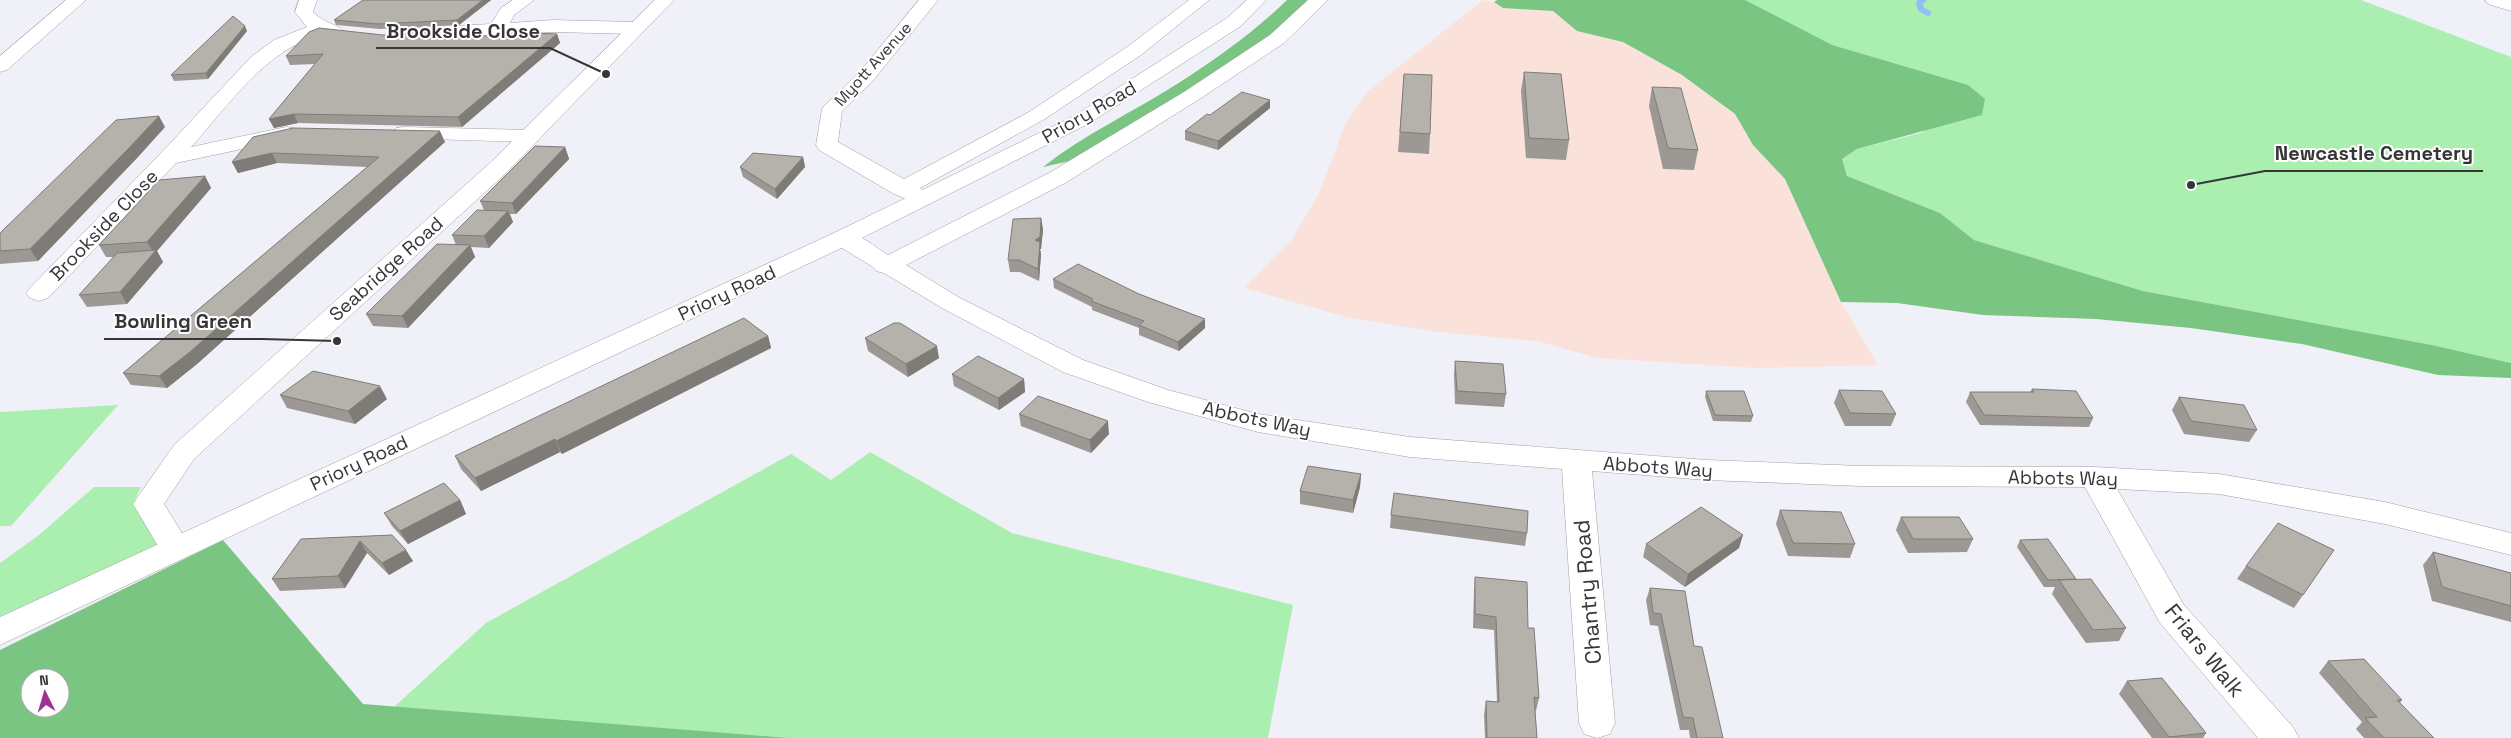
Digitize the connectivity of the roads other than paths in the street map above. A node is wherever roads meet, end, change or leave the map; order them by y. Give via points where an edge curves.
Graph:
1 (77, 0) edge
2 (308, 0) edge
3 (525, 0) edge
4 (664, 0) edge
5 (930, 0) edge
6 (1200, 0) edge
7 (1257, 0) edge
8 (1319, 0) edge
9 (2494, 0) edge
10 (2511, 6) edge
11 (634, 28) junction
12 (320, 29) junction
13 (497, 29) junction
14 (351, 34) edge
15 (382, 36) edge
16 (0, 66) edge
17 (308, 131) edge
18 (385, 133) edge
19 (530, 136) junction
20 (169, 158) junction
21 (902, 189) junction
22 (922, 198) junction
23 (843, 238) junction
24 (885, 266) junction
25 (39, 293) dead end
26 (1576, 461) junction
27 (2095, 477) junction
28 (2511, 544) edge
29 (175, 548) junction
30 (0, 632) edge
31 (1598, 723) dead end
32 (2280, 738) edge

1 - 16 main road
2 - 12 main road via 304,12
3 - 13 main road via 506,12
4 - 11 main road, Seabridge Road
5 - 21 main road, Myott Avenue via 865,78 832,109 827,144
6 - 21 main road, Priory Road via 1134,52 1036,116
7 - 22 main road, Priory Road via 1234,22 1081,120
8 - 24 main road, Priory Road via 1277,39 1124,137 1057,178
9 - 10 main road
11 - 13 main road via 553,26
11 - 19 main road, Seabridge Road
12 - 14 main road
12 - 20 main road, Brookside Close via 281,44 258,61
13 - 15 main road
17 - 20 main road, Brookside Close
18 - 19 main road
19 - 29 main road, Seabridge Road via 184,452 148,504
20 - 25 main road, Brookside Close
21 - 22 main road, Myott Avenue
22 - 23 main road, Priory Road
23 - 24 main road, Abbots Way
23 - 29 main road, Priory Road
24 - 26 main road, Abbots Way via 950,304 1073,366 1158,396 1258,423 1410,447
26 - 27 main road, Abbots Way via 1852,475
26 - 31 main road, Chantry Road
27 - 28 main road, Abbots Way via 2219,484 2385,513
27 - 32 main road, Friars Walk via 2172,614
29 - 30 main road, Priory Road

